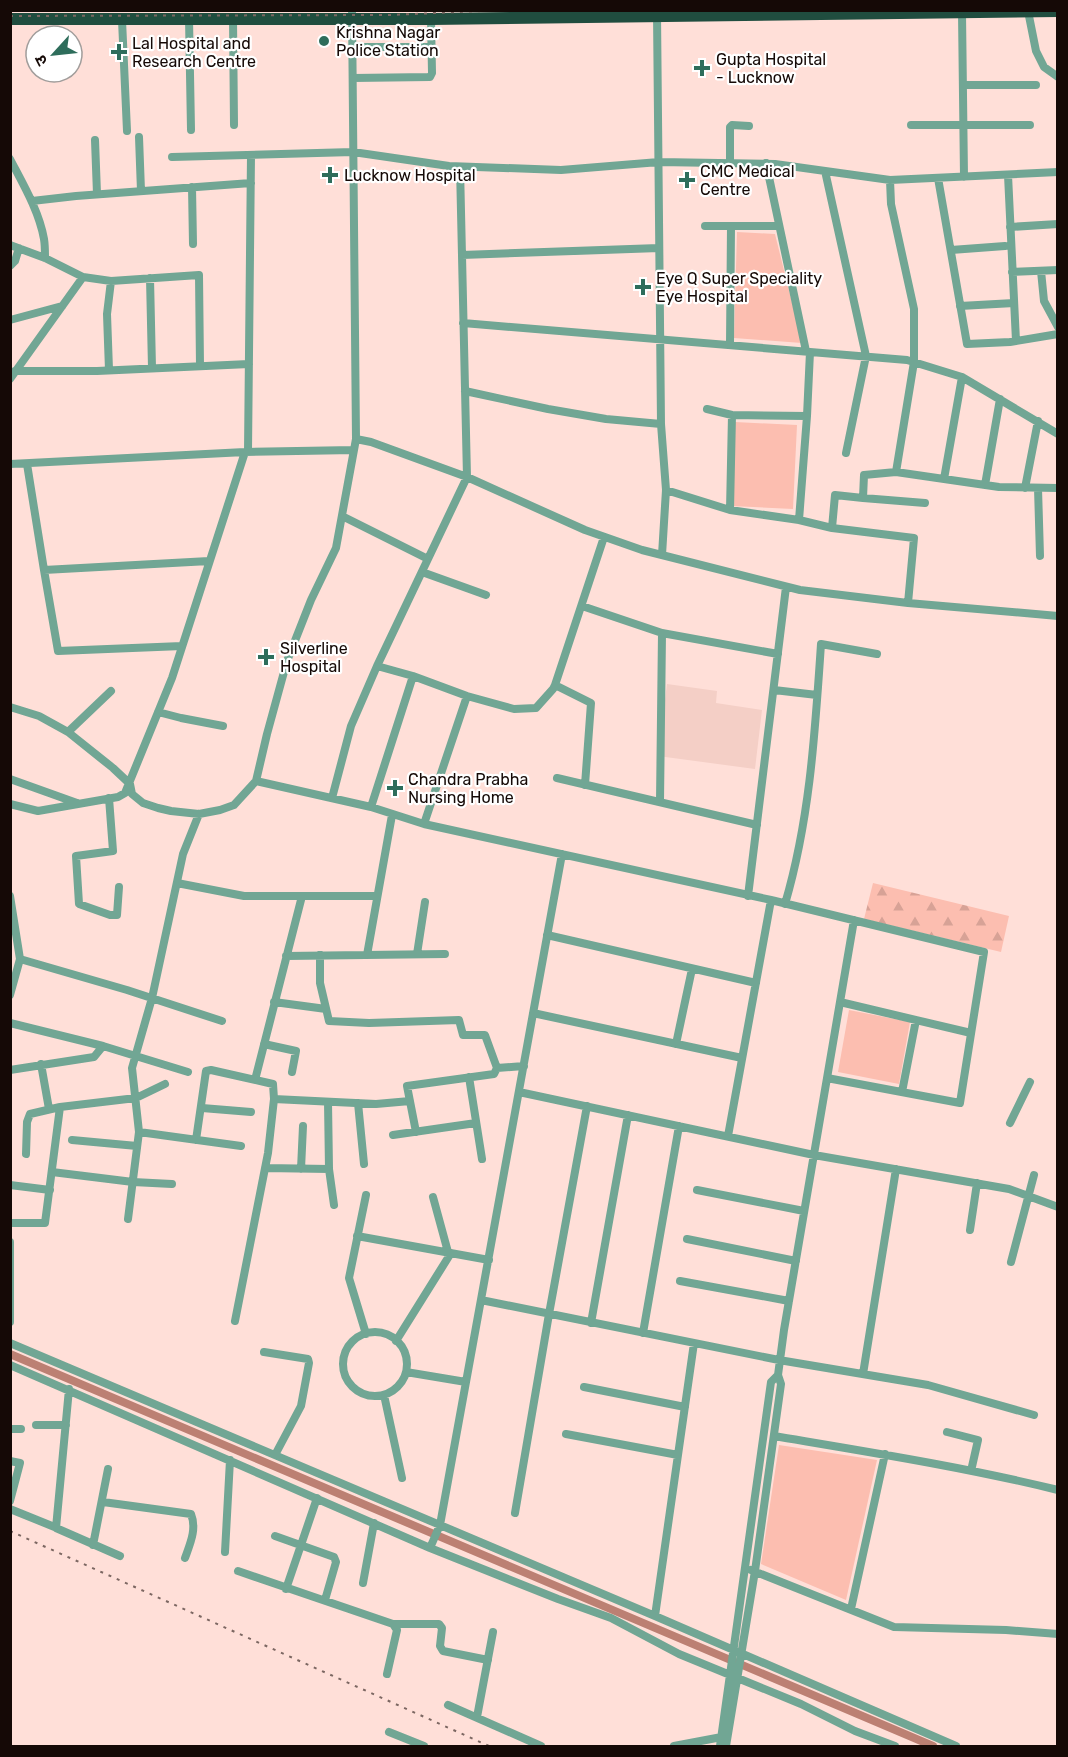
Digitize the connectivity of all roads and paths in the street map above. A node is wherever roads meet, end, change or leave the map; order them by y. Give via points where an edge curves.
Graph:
1 (1028, 11) edge
2 (1058, 11) edge
3 (657, 13) edge
4 (962, 13) junction
5 (353, 14) edge
6 (59, 15) edge
7 (214, 15) edge
8 (189, 18) junction
9 (232, 18) junction
10 (10, 19) edge
11 (431, 19) junction
12 (122, 20) junction
13 (353, 46) junction
14 (432, 47) junction
15 (1058, 76) edge
16 (353, 78) junction
17 (963, 85) junction
18 (1036, 85) dead end
19 (234, 125) dead end
20 (1030, 125) dead end
21 (749, 126) dead end
22 (911, 126) dead end
23 (963, 126) junction
24 (191, 130) dead end
25 (127, 131) dead end
26 (139, 137) dead end
27 (94, 140) dead end
28 (353, 152) junction
29 (251, 155) junction
30 (172, 157) dead end
31 (10, 159) edge
32 (659, 162) junction
33 (730, 163) junction
34 (766, 163) junction
35 (460, 167) junction
36 (825, 171) junction
37 (1058, 172) edge
38 (1008, 175) junction
39 (964, 177) junction
40 (938, 178) junction
41 (890, 180) junction
42 (251, 183) junction
43 (192, 187) junction
44 (141, 191) junction
45 (97, 194) junction
46 (32, 201) junction
47 (1058, 224) edge
48 (705, 226) dead end
49 (731, 226) junction
50 (779, 226) junction
51 (1010, 227) junction
52 (193, 244) dead end
53 (15, 246) edge
54 (1005, 246) dead end
55 (659, 248) junction
56 (951, 250) junction
57 (462, 255) junction
58 (45, 258) junction
59 (10, 266) edge
60 (1058, 270) edge
61 (1041, 271) junction
62 (1012, 272) junction
63 (83, 277) junction
64 (150, 278) junction
65 (111, 281) junction
66 (1014, 303) junction
67 (62, 306) junction
68 (960, 306) junction
69 (10, 320) edge
70 (464, 323) junction
71 (1058, 327) edge
72 (1058, 334) edge
73 (660, 339) junction
74 (1016, 341) junction
75 (730, 345) junction
76 (808, 352) junction
77 (866, 356) junction
78 (914, 362) junction
79 (249, 364) junction
80 (200, 366) junction
81 (152, 368) junction
82 (14, 370) edge
83 (109, 370) junction
84 (962, 377) junction
85 (465, 391) junction
86 (1000, 399) junction
87 (707, 409) dead end
88 (732, 415) junction
89 (807, 417) junction
90 (1038, 421) junction
91 (661, 424) junction
92 (1058, 434) edge
93 (356, 439) junction
94 (354, 450) junction
95 (246, 452) junction
96 (846, 453) dead end
97 (10, 464) edge
98 (27, 464) junction
99 (896, 472) junction
100 (467, 477) junction
101 (944, 479) junction
102 (985, 485) junction
103 (1024, 488) junction
104 (1038, 488) junction
105 (1058, 488) edge
106 (666, 490) junction
107 (863, 498) junction
108 (924, 503) dead end
109 (730, 510) junction
110 (342, 516) junction
111 (799, 520) junction
112 (832, 528) junction
113 (604, 537) junction
114 (662, 555) junction
115 (1040, 556) dead end
116 (428, 559) junction
117 (209, 561) junction
118 (44, 570) junction
119 (422, 572) junction
120 (786, 587) junction
121 (486, 595) dead end
122 (908, 603) junction
123 (582, 606) junction
124 (1058, 616) edge
125 (662, 633) junction
126 (182, 646) junction
127 (778, 654) junction
128 (877, 654) dead end
129 (377, 666) junction
130 (412, 676) junction
131 (555, 685) junction
132 (774, 690) junction
133 (111, 691) dead end
134 (817, 695) junction
135 (467, 696) junction
136 (10, 707) edge
137 (158, 712) junction
138 (223, 726) dead end
139 (68, 732) junction
140 (557, 778) dead end
141 (10, 780) edge
142 (255, 781) junction
143 (130, 784) junction
144 (585, 785) junction
145 (109, 798) junction
146 (332, 798) junction
147 (660, 802) junction
148 (78, 803) junction
149 (10, 804) edge
150 (371, 807) junction
151 (199, 814) junction
152 (392, 814) junction
153 (424, 824) junction
154 (757, 825) junction
155 (562, 854) junction
156 (177, 884) junction
157 (118, 887) dead end
158 (10, 896) edge
159 (302, 896) junction
160 (377, 896) junction
161 (748, 896) junction
162 (771, 900) junction
163 (425, 902) dead end
164 (785, 904) junction
165 (12, 916) edge
166 (854, 920) junction
167 (547, 936) junction
168 (417, 954) junction
169 (445, 954) dead end
170 (367, 955) junction
171 (286, 956) junction
172 (320, 956) junction
173 (20, 959) junction
174 (692, 969) junction
175 (756, 983) junction
176 (10, 995) edge
177 (152, 998) junction
178 (274, 1002) junction
179 (840, 1002) junction
180 (326, 1010) junction
181 (533, 1013) junction
182 (916, 1020) junction
183 (222, 1021) dead end
184 (10, 1023) edge
185 (971, 1033) junction
186 (264, 1044) junction
187 (676, 1044) junction
188 (103, 1046) junction
189 (136, 1055) junction
190 (742, 1058) junction
191 (41, 1064) junction
192 (524, 1066) junction
193 (497, 1068) junction
194 (10, 1070) edge
195 (188, 1072) dead end
196 (292, 1072) dead end
197 (469, 1077) junction
198 (827, 1078) junction
199 (255, 1080) junction
200 (1030, 1082) dead end
201 (165, 1084) dead end
202 (519, 1092) junction
203 (902, 1092) junction
204 (135, 1098) junction
205 (274, 1099) junction
206 (410, 1101) junction
207 (328, 1102) junction
208 (358, 1103) junction
209 (587, 1106) junction
210 (60, 1107) junction
211 (202, 1108) junction
212 (49, 1109) junction
213 (251, 1112) dead end
214 (628, 1115) junction
215 (1010, 1122) dead end
216 (476, 1123) junction
217 (303, 1126) dead end
218 (679, 1126) junction
219 (139, 1132) junction
220 (416, 1132) junction
221 (393, 1135) dead end
222 (728, 1136) junction
223 (72, 1140) dead end
224 (196, 1140) junction
225 (137, 1146) junction
226 (241, 1146) dead end
227 (26, 1154) dead end
228 (814, 1155) junction
229 (482, 1159) dead end
230 (364, 1164) dead end
231 (265, 1168) junction
232 (301, 1169) junction
233 (329, 1169) junction
234 (896, 1169) junction
235 (52, 1172) junction
236 (1034, 1175) dead end
237 (133, 1182) junction
238 (977, 1183) junction
239 (172, 1184) dead end
240 (10, 1185) edge
241 (50, 1190) junction
242 (697, 1190) dead end
243 (366, 1195) dead end
244 (1028, 1196) junction
245 (433, 1197) dead end
246 (334, 1205) dead end
247 (1058, 1207) edge
248 (804, 1211) junction
249 (128, 1219) dead end
250 (10, 1223) edge
251 (970, 1230) dead end
252 (357, 1236) junction
253 (687, 1239) dead end
254 (10, 1242) edge
255 (449, 1253) junction
256 (489, 1260) junction
257 (796, 1261) junction
258 (1011, 1262) dead end
259 (680, 1281) dead end
260 (481, 1300) junction
261 (789, 1301) junction
262 (549, 1314) junction
263 (235, 1321) dead end
264 (10, 1322) edge
265 (591, 1323) junction
266 (643, 1333) junction
267 (366, 1334) junction
268 (396, 1341) junction
269 (10, 1343) edge
270 (694, 1343) junction
271 (264, 1352) dead end
272 (779, 1360) junction
273 (10, 1365) edge
274 (406, 1372) junction
275 (862, 1374) junction
276 (778, 1375) junction
277 (466, 1382) junction
278 (584, 1387) dead end
279 (69, 1389) junction
280 (384, 1395) junction
281 (685, 1407) junction
282 (1034, 1415) dead end
283 (36, 1425) dead end
284 (66, 1425) junction
285 (10, 1429) edge
286 (21, 1429) dead end
287 (947, 1432) dead end
288 (566, 1434) dead end
289 (774, 1436) junction
290 (885, 1454) junction
291 (275, 1455) junction
292 (678, 1455) junction
293 (231, 1460) junction
294 (10, 1461) edge
295 (108, 1469) dead end
296 (971, 1471) junction
297 (402, 1478) dead end
298 (1058, 1490) edge
299 (317, 1498) junction
300 (10, 1501) edge
301 (103, 1502) junction
302 (10, 1509) edge
303 (515, 1513) dead end
304 (375, 1523) junction
305 (440, 1527) junction
306 (57, 1528) junction
307 (274, 1536) dead end
308 (93, 1545) junction
309 (301, 1545) junction
310 (431, 1545) junction
311 (225, 1552) dead end
312 (120, 1556) dead end
313 (185, 1558) dead end
314 (746, 1568) junction
315 (238, 1571) dead end
316 (755, 1571) junction
317 (363, 1583) dead end
318 (286, 1589) junction
319 (325, 1600) junction
320 (851, 1609) junction
321 (654, 1616) junction
322 (393, 1624) junction
323 (493, 1632) dead end
324 (1058, 1634) edge
325 (736, 1654) junction
326 (488, 1660) junction
327 (387, 1674) dead end
328 (733, 1674) junction
329 (448, 1705) dead end
330 (477, 1717) junction
331 (389, 1732) dead end
332 (723, 1740) edge
333 (409, 1744) edge
334 (424, 1746) edge
335 (542, 1746) edge
336 (674, 1746) edge
337 (726, 1746) edge
338 (895, 1746) edge
339 (956, 1746) edge

1 - 2 highway
1 - 4 highway
1 - 15 street via 1036,51 1044,67
3 - 4 highway
3 - 11 highway
3 - 32 street
4 - 17 street
5 - 9 highway
5 - 11 highway
5 - 13 street
6 - 10 highway
6 - 12 highway
7 - 8 highway
7 - 9 highway
8 - 12 highway
8 - 24 street
9 - 19 street
11 - 14 street
12 - 25 street
13 - 14 street
13 - 16 street
14 - 16 street via 430,77
16 - 28 street
17 - 18 street
17 - 23 street
20 - 23 street
21 - 33 street via 730,127
22 - 23 street
23 - 39 street
26 - 44 street
27 - 45 street
28 - 29 street
28 - 35 street
28 - 93 street
29 - 30 street
29 - 42 street
31 - 46 street
32 - 33 street
32 - 35 street via 561,170
32 - 55 street
33 - 34 street
34 - 36 street
34 - 50 street
35 - 57 street
36 - 41 street
36 - 77 street
37 - 38 street
38 - 39 street
38 - 51 street
39 - 40 street
40 - 41 street
40 - 56 street
41 - 78 street via 891,204 914,309
42 - 43 street
42 - 79 street
43 - 44 street
43 - 52 street
44 - 45 street
45 - 46 street
46 - 58 street via 45,239
47 - 51 street
48 - 49 street
49 - 50 street
49 - 75 street
50 - 76 street
51 - 62 street
53 - 58 street
53 - 59 street via 15,261
54 - 56 street
55 - 57 street
55 - 73 street
56 - 68 street
57 - 70 street
58 - 63 street
60 - 61 street
61 - 62 street
61 - 71 street via 1044,300
62 - 66 street
63 - 65 street
63 - 67 street
64 - 65 street
64 - 80 street via 199,275
64 - 81 street
65 - 83 street via 106,314
66 - 68 street
66 - 74 street
67 - 69 street
67 - 82 street
68 - 74 street via 966,344
70 - 73 street
70 - 85 street
72 - 74 street
73 - 75 street
73 - 91 street
75 - 76 street
76 - 77 street
76 - 89 street
77 - 78 street
77 - 96 street
78 - 84 street
78 - 99 street
79 - 80 street
79 - 95 street
80 - 81 street
81 - 83 street
82 - 83 street
84 - 86 street
84 - 101 street
85 - 91 street via 606,419
85 - 100 street
86 - 90 street
86 - 102 street
87 - 88 street
88 - 89 street
88 - 109 street
89 - 111 street
90 - 92 street
90 - 103 street
91 - 106 street
93 - 94 street
93 - 100 street
94 - 95 street
94 - 110 street
95 - 98 street
95 - 117 street
97 - 98 street
98 - 118 street
99 - 101 street
99 - 107 street via 864,475
100 - 113 street
100 - 116 street
101 - 102 street
102 - 103 street
103 - 104 street
104 - 105 street
104 - 115 street
106 - 109 street
106 - 114 street
107 - 108 street
107 - 112 street via 835,495
109 - 111 street
110 - 116 street
110 - 142 street via 336,548 287,660
111 - 112 street
112 - 122 street via 914,538
113 - 114 street
113 - 123 street
114 - 120 street
116 - 119 street
117 - 118 street
117 - 126 street
118 - 126 street via 58,651
119 - 121 street
119 - 129 street
120 - 122 street
120 - 127 street
122 - 124 street
123 - 125 street
123 - 131 street
125 - 127 street
125 - 147 street
126 - 137 street
127 - 132 street
128 - 134 street via 821,644
129 - 130 street
129 - 146 street via 351,726
130 - 135 street
130 - 150 street
131 - 135 street via 536,708 514,709
131 - 144 street via 591,702
132 - 134 street
132 - 154 street
133 - 139 street
134 - 164 street via 806,815
135 - 153 street
136 - 139 street via 39,716
137 - 138 street
137 - 143 street
139 - 143 street
140 - 144 street
141 - 148 street
142 - 146 street
142 - 151 street via 234,805
143 - 145 street via 122,795
143 - 151 street via 132,794 143,803
144 - 147 street
145 - 148 street
145 - 157 street via 113,851 76,856 79,904 117,915
146 - 150 street
147 - 154 street
148 - 149 street via 38,812
150 - 152 street
151 - 156 street via 183,854
152 - 153 street
152 - 160 street
153 - 155 street
154 - 161 street
155 - 161 street
155 - 167 street
156 - 159 street via 244,896
156 - 177 street
158 - 165 street
159 - 160 street
159 - 171 street
160 - 170 street
161 - 162 street
162 - 164 street
162 - 175 street
163 - 168 street
164 - 166 street
165 - 173 street
166 - 179 street
166 - 185 street via 984,952
167 - 174 street
167 - 181 street
168 - 169 street
168 - 170 street
170 - 172 street
171 - 172 street
171 - 178 street
172 - 180 street
173 - 176 street
173 - 177 street
174 - 175 street
174 - 187 street
175 - 190 street
177 - 183 street
177 - 189 street
178 - 180 street
178 - 186 street
179 - 182 street
179 - 198 street
180 - 193 street via 328,1021 332,1022 459,1020 463,1035 485,1035
181 - 187 street
181 - 192 street
182 - 185 street
182 - 203 street
184 - 188 street
185 - 203 street via 960,1103
186 - 196 street via 296,1051
186 - 199 street
187 - 190 street
188 - 189 street
188 - 191 street via 94,1056
189 - 195 street
189 - 204 street via 132,1068
190 - 222 street
191 - 194 street
191 - 212 street
192 - 193 street
192 - 202 street
193 - 197 street via 494,1074
197 - 206 street via 407,1086
197 - 216 street
198 - 203 street
198 - 228 street
199 - 205 street via 273,1084
199 - 211 street via 206,1071
200 - 215 street
201 - 204 street
202 - 209 street
202 - 256 street
204 - 210 street
204 - 219 street
205 - 207 street
205 - 231 street
206 - 208 street
206 - 220 street
207 - 208 street
207 - 233 street
208 - 230 street
209 - 214 street
209 - 262 street
210 - 212 street
210 - 235 street
211 - 213 street
211 - 224 street
212 - 227 street via 30,1114
214 - 218 street
214 - 265 street
216 - 220 street
216 - 229 street
217 - 232 street
218 - 222 street
218 - 266 street
219 - 224 street
219 - 225 street
220 - 221 street
222 - 228 street
223 - 225 street
224 - 226 street
225 - 237 street
228 - 234 street
228 - 248 street
231 - 232 street
231 - 263 street
232 - 233 street
233 - 246 street
234 - 238 street
234 - 275 street
235 - 237 street
235 - 241 street
236 - 244 street
237 - 239 street
237 - 249 street
238 - 244 street
238 - 251 street
240 - 241 street
241 - 250 street via 45,1223
242 - 248 street
243 - 252 street
244 - 247 street
244 - 258 street
245 - 255 street
248 - 257 street
252 - 255 street
252 - 267 street via 349,1278
253 - 257 street
254 - 264 street
255 - 256 street
255 - 268 street
256 - 260 street
257 - 261 street
259 - 261 street
260 - 262 street
260 - 277 street
261 - 272 street
262 - 265 street
262 - 303 street
265 - 266 street
266 - 270 street
267 - 268 street via 380,1333
267 - 280 street via 347,1349 345,1373 349,1383 360,1392
268 - 274 street via 406,1355
269 - 291 street
270 - 272 street
270 - 281 street
271 - 291 street via 308,1359 309,1363 301,1406
272 - 275 street
272 - 276 street
273 - 279 street
274 - 277 street
274 - 280 street via 397,1388
275 - 282 street via 928,1385
276 - 289 street via 781,1383
276 - 314 street via 771,1382
277 - 305 street
278 - 281 street
279 - 284 street
279 - 293 street
280 - 297 street
281 - 292 street
283 - 284 street
284 - 306 street
285 - 286 street
287 - 296 street via 978,1440
288 - 292 street
289 - 290 street
289 - 316 street
290 - 296 street
290 - 320 street
291 - 305 street
292 - 321 street
293 - 299 street
293 - 311 street
294 - 300 street via 20,1463
295 - 301 street
296 - 298 street
299 - 304 street
299 - 309 street
301 - 308 street
301 - 313 street via 191,1514 193,1534
302 - 306 street
304 - 310 street
304 - 317 street
305 - 310 street
305 - 321 street
306 - 308 street
307 - 309 street
308 - 312 street
309 - 318 street
309 - 319 street via 334,1557
310 - 328 street via 611,1618 680,1654
314 - 316 street
314 - 325 street
315 - 318 street
316 - 320 street
316 - 325 street
318 - 319 street
319 - 322 street
320 - 324 street via 894,1627
321 - 325 street
322 - 326 street via 439,1624 443,1651
322 - 327 street via 397,1630
323 - 326 street
325 - 328 street
325 - 339 street
326 - 330 street
328 - 332 street
328 - 338 street
329 - 330 street
330 - 335 street
331 - 333 street
332 - 336 street
332 - 337 street
333 - 334 street

